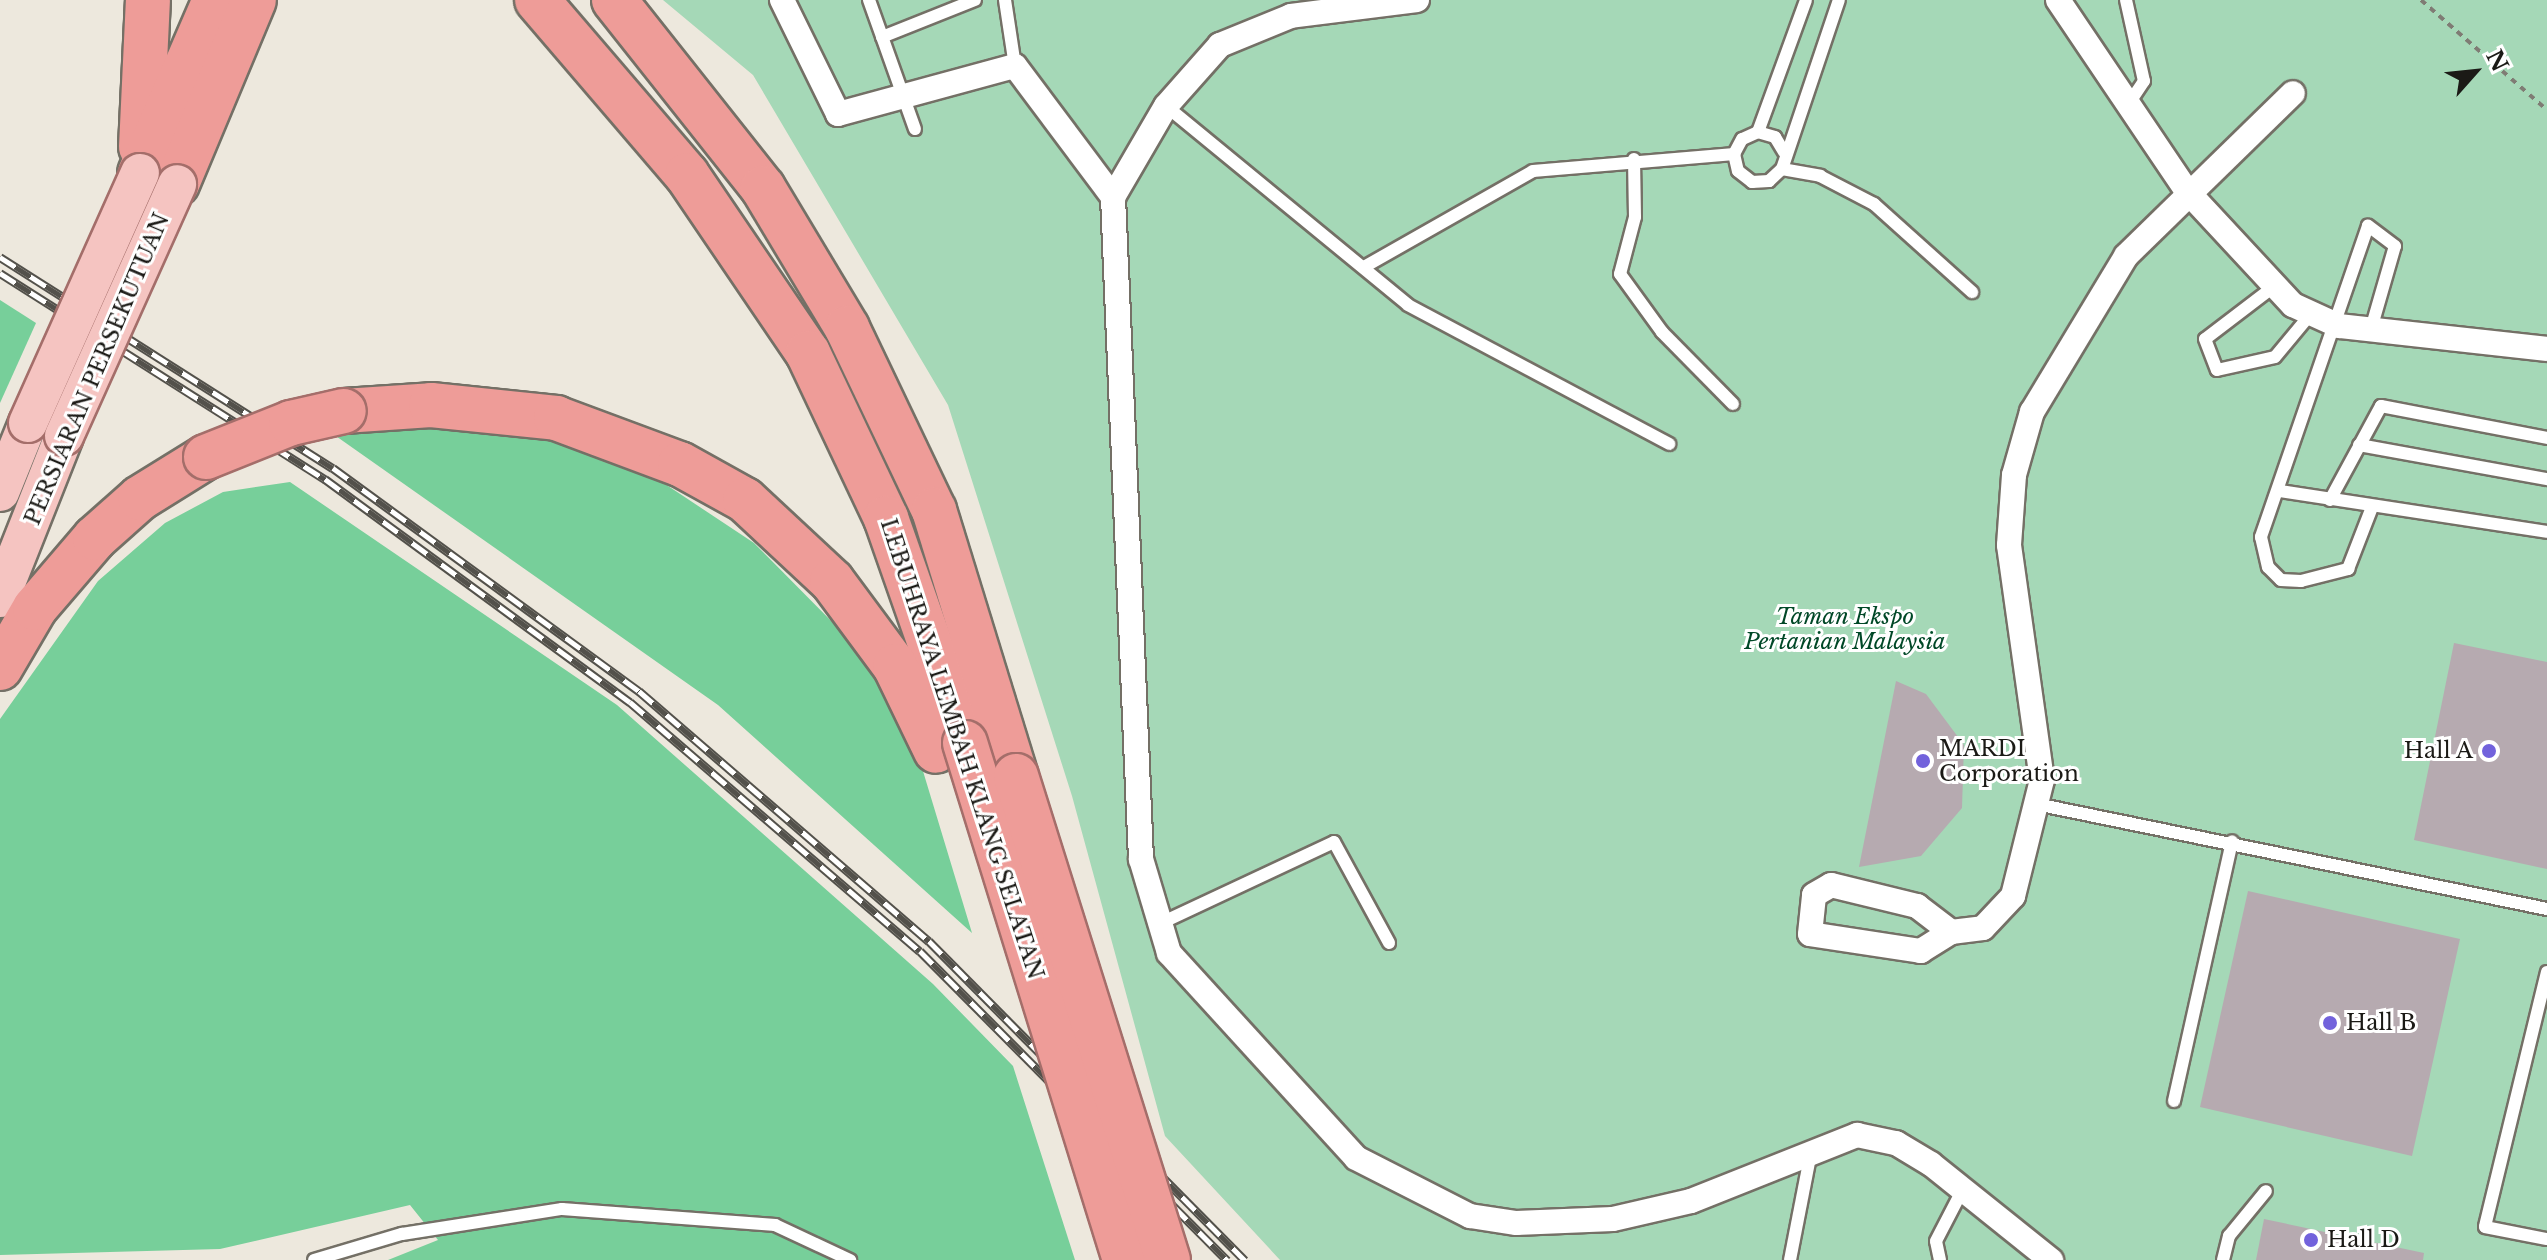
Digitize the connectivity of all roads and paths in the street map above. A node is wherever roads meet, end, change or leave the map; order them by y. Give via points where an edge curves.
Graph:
1 (148, 0) edge
2 (215, 0) edge
3 (254, 0) edge
4 (537, 0) edge
5 (614, 0) edge
6 (782, 0) edge
7 (869, 0) edge
8 (975, 0) edge
9 (1005, 0) edge
10 (1417, 0) edge
11 (1806, 0) edge
12 (1839, 0) edge
13 (2058, 0) edge
14 (2126, 0) edge
15 (2421, 0) edge
16 (882, 37) junction
17 (1015, 66) junction
18 (2293, 93) dead end
19 (904, 99) junction
20 (2128, 105) junction
21 (1166, 106) junction
22 (2547, 110) edge
23 (915, 129) dead end
24 (1758, 132) junction
25 (1784, 152) junction
26 (1734, 154) junction
27 (1634, 159) junction
28 (1782, 169) junction
29 (158, 179) junction
30 (2186, 190) junction
31 (1113, 197) junction
32 (1364, 267) junction
33 (2272, 288) junction
34 (1972, 292) dead end
35 (2309, 316) junction
36 (2339, 326) junction
37 (2371, 329) junction
38 (2547, 349) edge
39 (1733, 404) dead end
40 (2547, 438) edge
41 (1669, 444) dead end
42 (2359, 445) junction
43 (2547, 479) edge
44 (2280, 491) junction
45 (0, 492) edge
46 (2330, 500) junction
47 (2372, 507) junction
48 (2547, 532) edge
49 (0, 598) edge
50 (0, 668) edge
51 (950, 747) junction
52 (2036, 804) junction
53 (2232, 841) junction
54 (2547, 909) edge
55 (1156, 925) junction
56 (1951, 932) junction
57 (1389, 943) dead end
58 (2547, 972) edge
59 (2174, 1101) dead end
60 (1812, 1149) junction
61 (1963, 1189) junction
62 (2266, 1191) dead end
63 (2547, 1239) edge
64 (314, 1260) edge
65 (850, 1260) edge
66 (1098, 1260) edge
67 (1125, 1260) edge
68 (1168, 1260) edge
69 (1790, 1260) edge
70 (1940, 1260) edge
71 (2051, 1260) edge
72 (2223, 1260) edge

1 - 29 highway
2 - 29 highway
3 - 29 highway
4 - 51 highway, LEBUHRAYA LEMBAH KLANG SELATAN via 687,175 808,353 886,518
5 - 68 highway, LEBUHRAYA LEMBAH KLANG SELATAN, bridge via 763,188 847,328 934,510
6 - 19 street via 829,108 848,116
7 - 16 lane
8 - 16 lane
9 - 17 lane
10 - 21 street via 1254,28 1220,45
11 - 24 lane
12 - 25 lane
13 - 20 street
14 - 20 lane via 2144,81
15 - 22 path
16 - 19 lane
17 - 19 street
17 - 31 street
18 - 30 street
19 - 23 lane
20 - 30 street
21 - 31 street
21 - 32 lane
24 - 25 lane via 1775,137
24 - 26 lane via 1742,139
25 - 28 lane
26 - 27 lane
26 - 28 lane via 1738,171 1752,182 1769,181
27 - 32 lane via 1533,171
27 - 39 lane via 1635,217 1620,274 1662,332
28 - 34 lane via 1820,176 1874,204
29 - 45 main road, PERSIARAN PERSEKUTUAN, bridge via 28,423
29 - 49 main road, PERSIARAN PERSEKUTUAN, bridge
30 - 33 street
30 - 52 street via 2126,256 2046,378 2014,475 2009,545 2042,780
31 - 55 street via 1124,591 1141,859
32 - 41 lane via 1446,327
33 - 35 street
33 - 35 lane via 2205,339 2217,370 2275,357
35 - 36 street
36 - 37 street
36 - 37 lane via 2368,226 2395,246
36 - 44 lane
37 - 38 street
40 - 42 lane via 2381,406
42 - 43 lane
42 - 46 lane
44 - 46 lane
44 - 47 lane via 2261,537 2268,567 2281,580 2348,569
46 - 47 lane
47 - 48 lane
50 - 51 highway, bridge via 35,608 95,538 140,498 206,457 291,423 344,411 431,405 556,418 680,464 745,500 832,581
51 - 66 highway
51 - 67 highway, LEBUHRAYA LEMBAH KLANG SELATAN, bridge
52 - 53 lane
52 - 56 street via 2013,896 1983,928
53 - 54 lane
53 - 59 lane
55 - 57 lane via 1334,842
55 - 60 street via 1196,988 1356,1158 1470,1216 1516,1223 1613,1219 1691,1201
56 - 56 street via 1921,951 1810,934 1814,895 1831,885 1917,906
58 - 63 lane via 2485,1227
60 - 61 street via 1857,1135 1896,1143
60 - 69 lane
61 - 70 lane via 1936,1241
61 - 71 street
62 - 72 lane via 2229,1236
64 - 65 lane via 402,1234 562,1209 775,1225

